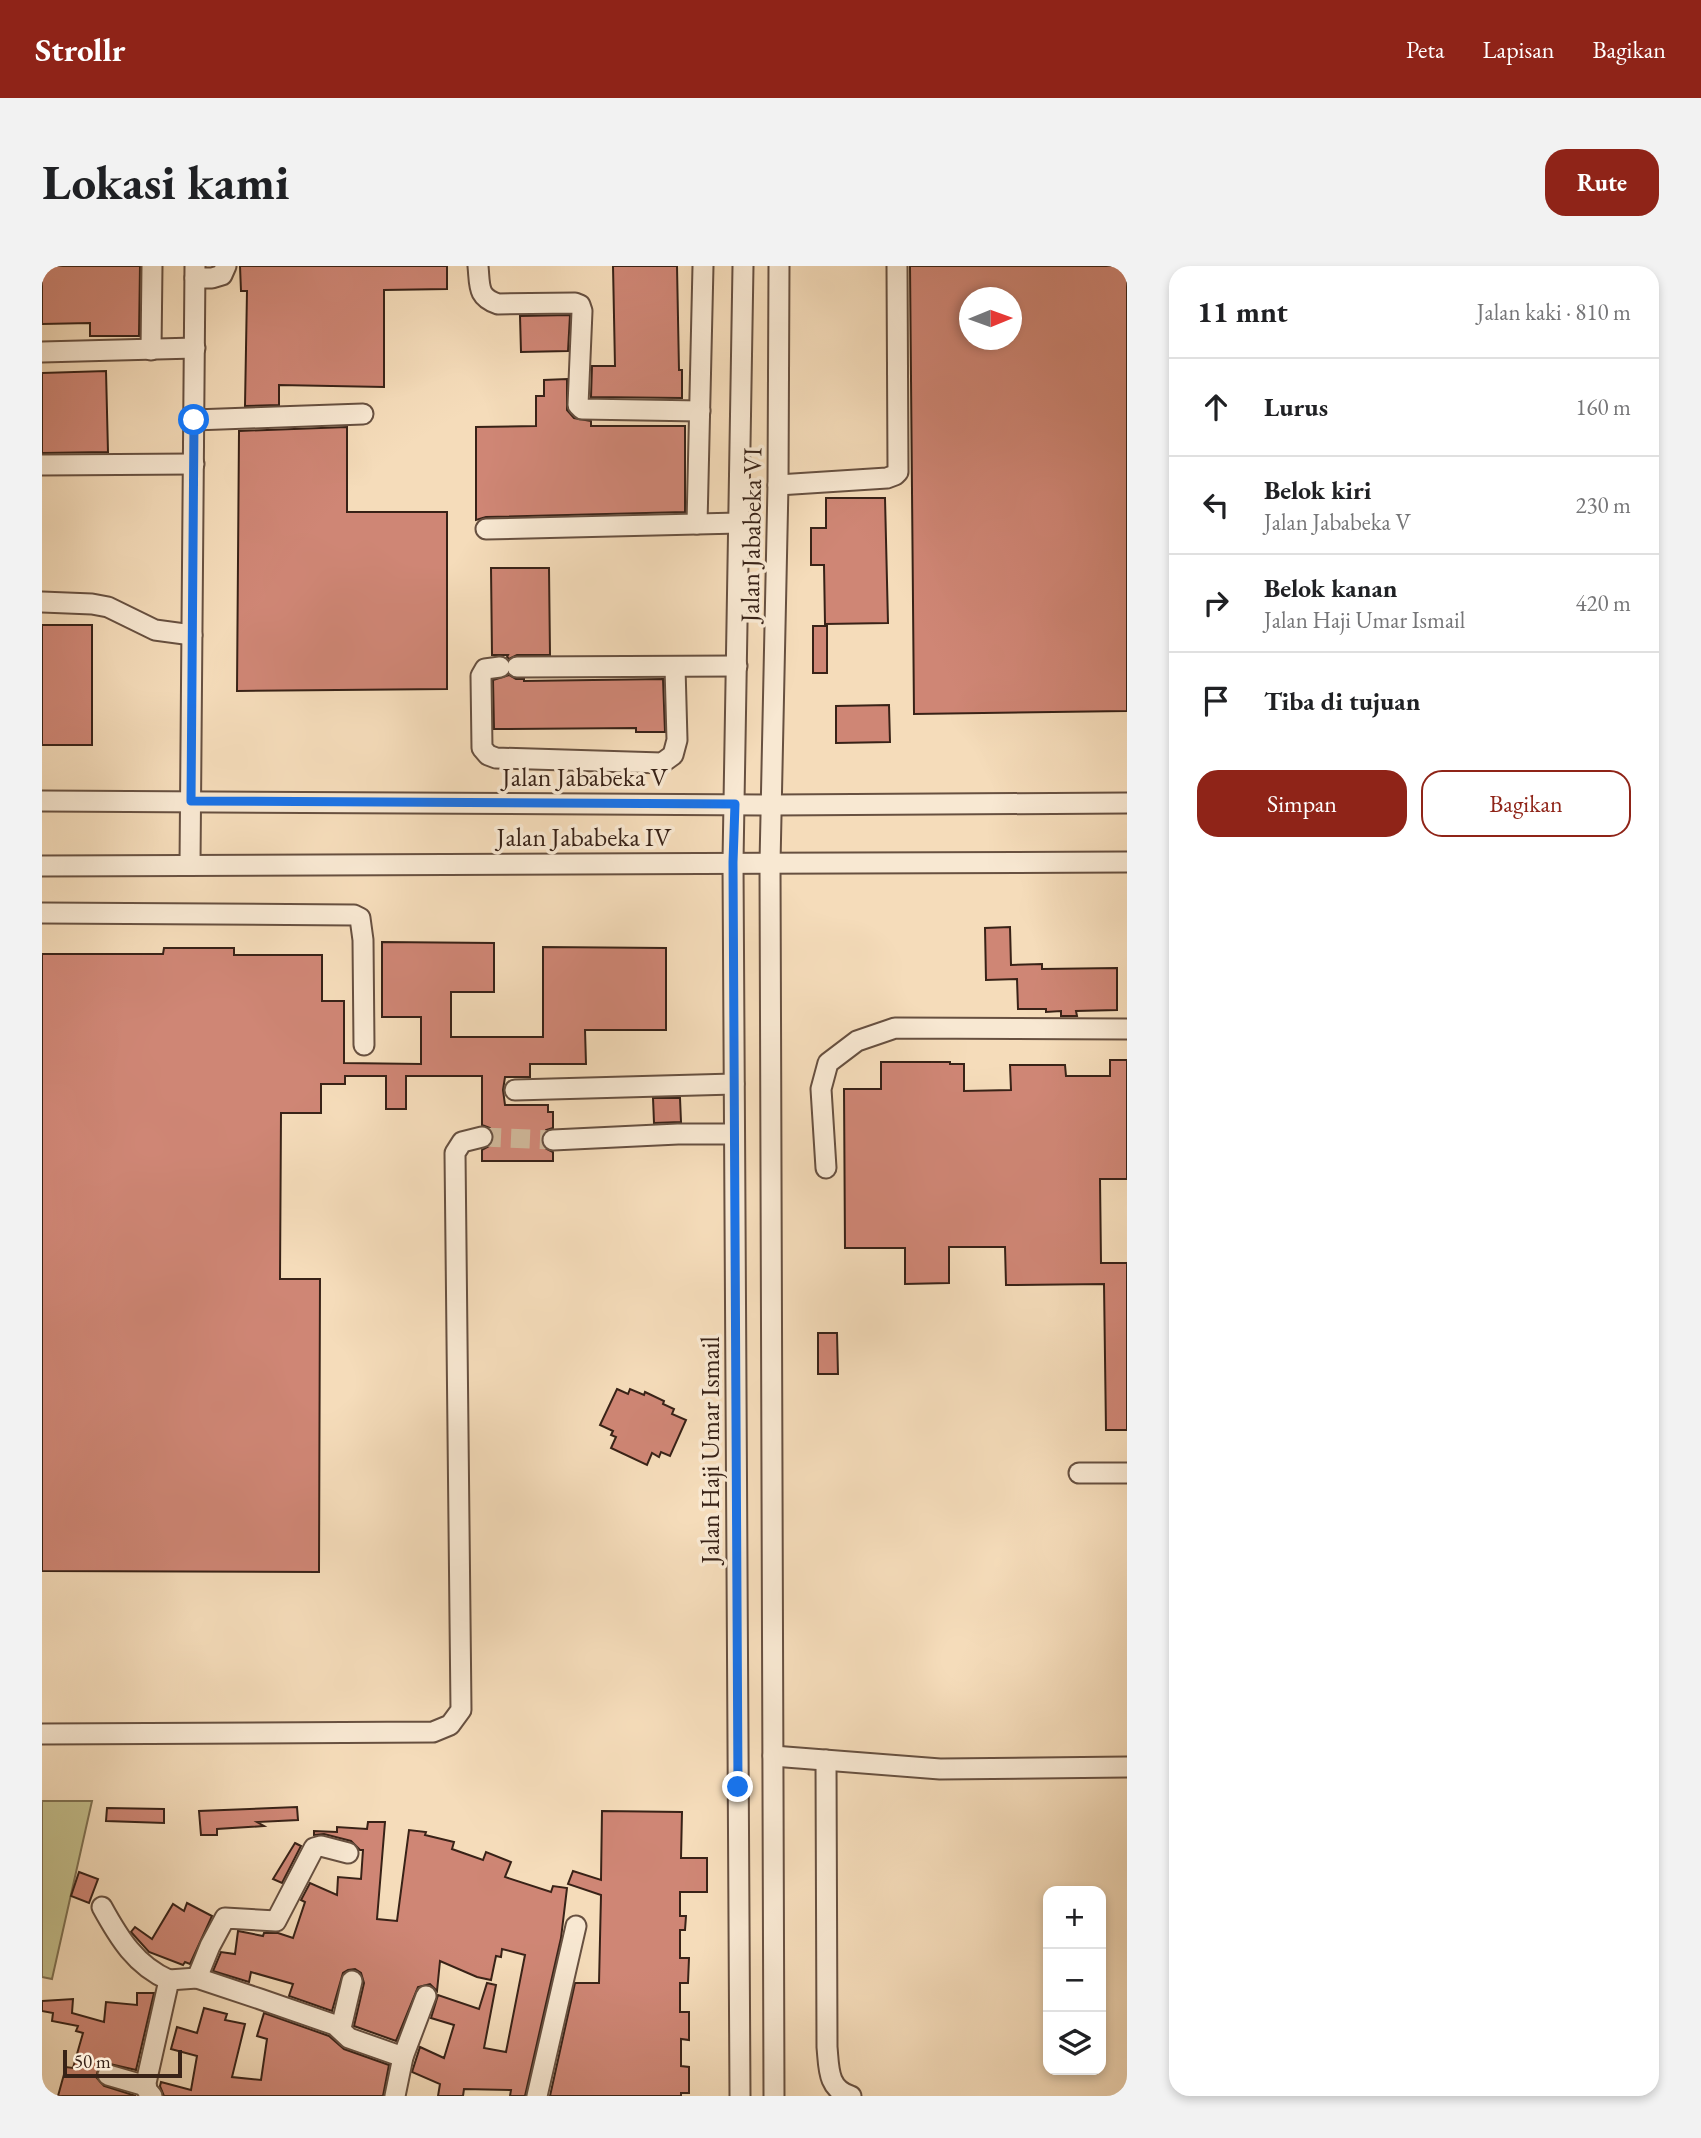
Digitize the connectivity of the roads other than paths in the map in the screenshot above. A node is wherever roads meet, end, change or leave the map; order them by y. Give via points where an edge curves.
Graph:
1 (152, 266) edge
2 (226, 266) edge
3 (478, 266) edge
4 (703, 266) edge
5 (743, 266) edge
6 (779, 266) edge
7 (897, 266) edge
8 (195, 272) edge
9 (195, 348) junction
10 (151, 350) junction
11 (42, 352) edge
12 (699, 411) junction
13 (363, 414) dead end
14 (194, 420) junction
15 (194, 464) junction
16 (42, 465) edge
17 (778, 485) junction
18 (739, 523) junction
19 (697, 524) junction
20 (486, 528) dead end
21 (42, 602) edge
22 (192, 635) junction
23 (737, 666) junction
24 (675, 667) junction
25 (42, 801) edge
26 (191, 801) junction
27 (1127, 803) edge
28 (735, 804) junction
29 (772, 805) junction
30 (733, 862) junction
31 (1127, 862) edge
32 (770, 863) junction
33 (190, 865) junction
34 (42, 866) edge
35 (42, 913) edge
36 (1127, 1029) edge
37 (364, 1045) dead end
38 (734, 1084) junction
39 (515, 1090) dead end
40 (734, 1134) junction
41 (482, 1137) tunnel mouth
42 (553, 1140) tunnel mouth
43 (826, 1168) dead end
44 (1127, 1473) edge
45 (1079, 1474) dead end
46 (42, 1734) edge
47 (773, 1756) junction
48 (827, 1760) junction
49 (1127, 1767) edge
50 (348, 1853) dead end
51 (102, 1907) dead end
52 (576, 1926) dead end
53 (197, 1978) junction
54 (169, 1980) junction
55 (352, 1981) dead end
56 (426, 1996) dead end
57 (341, 2028) junction
58 (403, 2057) junction
59 (108, 2075) dead end
60 (149, 2091) edge
61 (395, 2096) edge
62 (537, 2096) edge
63 (740, 2096) edge
64 (774, 2096) edge
65 (850, 2096) edge

1 - 10 street
2 - 8 street via 222,275 212,278
3 - 12 street via 481,294 487,300 580,305 578,405 582,409
4 - 12 street
5 - 18 street, Jalan Jababeka VI
6 - 17 street, Jalan Jababeka VI
7 - 17 street via 898,472 887,478
8 - 9 street
9 - 10 street
9 - 14 street
10 - 11 street
12 - 19 street
13 - 14 street
14 - 15 street
15 - 16 street
15 - 22 street
17 - 29 street, Jalan Jababeka VI
18 - 19 street
18 - 23 street, Jalan Jababeka VI
19 - 20 street
21 - 22 street via 100,605 155,630
22 - 26 street
23 - 24 street
23 - 28 street, Jalan Jababeka VI
24 - 24 street via 485,669 481,676 482,748 496,758 662,763 673,755 677,740
25 - 26 street, Jalan Jababeka V
26 - 28 street, Jalan Jababeka V
26 - 33 street
27 - 29 street, Jalan Jababeka V
28 - 29 street, Jalan Jababeka V
28 - 30 street, Jalan Haji Umar Ismail
29 - 32 street
30 - 32 street, Jalan Jababeka IV
30 - 33 street, Jalan Jababeka IV
30 - 38 street, Jalan Haji Umar Ismail
31 - 32 street, Jalan Jababeka IV
32 - 47 street
33 - 34 street, Jalan Jababeka IV
35 - 37 street via 354,915 360,918 363,940
36 - 43 street via 895,1028 857,1041 828,1063 821,1089
38 - 39 street
38 - 40 street, Jalan Haji Umar Ismail
40 - 42 street
40 - 63 street, Jalan Haji Umar Ismail
41 - 46 street via 462,1142 455,1153 461,1710 450,1725 433,1732
44 - 45 street
47 - 48 street
47 - 64 street
48 - 49 street via 940,1769
48 - 65 street via 827,2047 834,2086
50 - 53 street via 314,1848 276,1921 225,1918
51 - 54 street via 117,1936 137,1959
52 - 62 street
53 - 54 street
53 - 57 street
54 - 60 street
55 - 57 street
56 - 58 street
57 - 58 street via 349,2038
58 - 61 street
59 - 60 street

